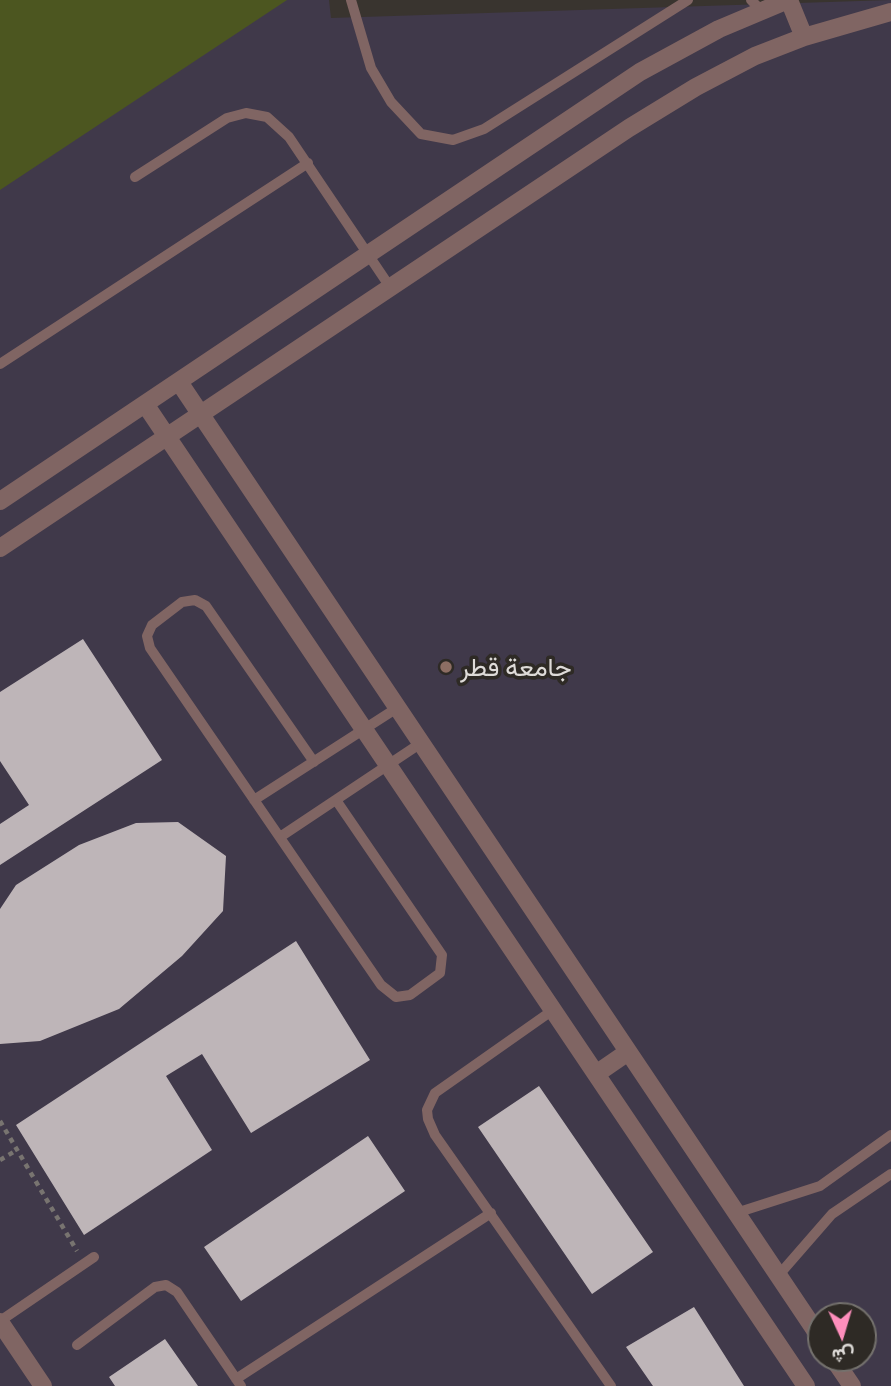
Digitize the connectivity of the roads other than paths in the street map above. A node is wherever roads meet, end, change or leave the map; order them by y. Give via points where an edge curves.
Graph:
1 (351, 0) edge
2 (688, 0) edge
3 (789, 0) edge
4 (757, 5) edge
5 (891, 12) edge
6 (804, 37) junction
7 (308, 163) junction
8 (135, 177) dead end
9 (369, 254) junction
10 (390, 287) junction
11 (0, 363) edge
12 (178, 382) junction
13 (145, 404) junction
14 (200, 413) junction
15 (167, 436) junction
16 (0, 501) edge
17 (0, 548) edge
18 (397, 708) junction
19 (364, 729) junction
20 (421, 743) junction
21 (314, 762) junction
22 (388, 765) junction
23 (254, 800) junction
24 (336, 800) junction
25 (280, 837) junction
26 (553, 1010) junction
27 (628, 1052) junction
28 (596, 1074) junction
29 (891, 1135) edge
30 (891, 1174) edge
31 (491, 1213) junction
32 (736, 1213) junction
33 (89, 1261) road end
34 (778, 1276) junction
35 (807, 1318) edge
36 (0, 1322) edge
37 (77, 1345) dead end
38 (238, 1383) edge
39 (43, 1386) edge
40 (611, 1386) edge
41 (806, 1386) edge

1 - 2 lane via 371,68 391,102 421,134 453,139 484,129
3 - 4 street
3 - 6 street
4 - 9 street via 640,72
5 - 6 street
6 - 10 street via 696,87
7 - 8 lane via 275,122 246,113 227,118
7 - 9 lane
7 - 11 lane
9 - 10 lane
9 - 12 street
10 - 14 street
12 - 13 street
12 - 14 street
13 - 15 street
13 - 16 street
14 - 15 street
14 - 18 street
15 - 17 street
15 - 19 street
18 - 19 lane
18 - 20 street
19 - 21 lane
19 - 22 street
20 - 22 lane
20 - 27 street
21 - 23 lane
21 - 23 lane via 206,606 195,600 182,603 152,625 148,642
22 - 24 lane
22 - 26 street
23 - 25 lane
24 - 25 lane
24 - 25 lane via 442,956 440,973 410,995 396,997 385,990
26 - 28 street
26 - 31 lane via 442,1087 427,1110 430,1127
27 - 28 street
27 - 32 street
28 - 41 street
29 - 32 lane via 820,1186
30 - 34 lane via 832,1214
31 - 38 lane
31 - 40 lane
32 - 34 street
33 - 36 lane
34 - 35 street
36 - 39 street
37 - 38 lane via 155,1287 166,1285 177,1292

